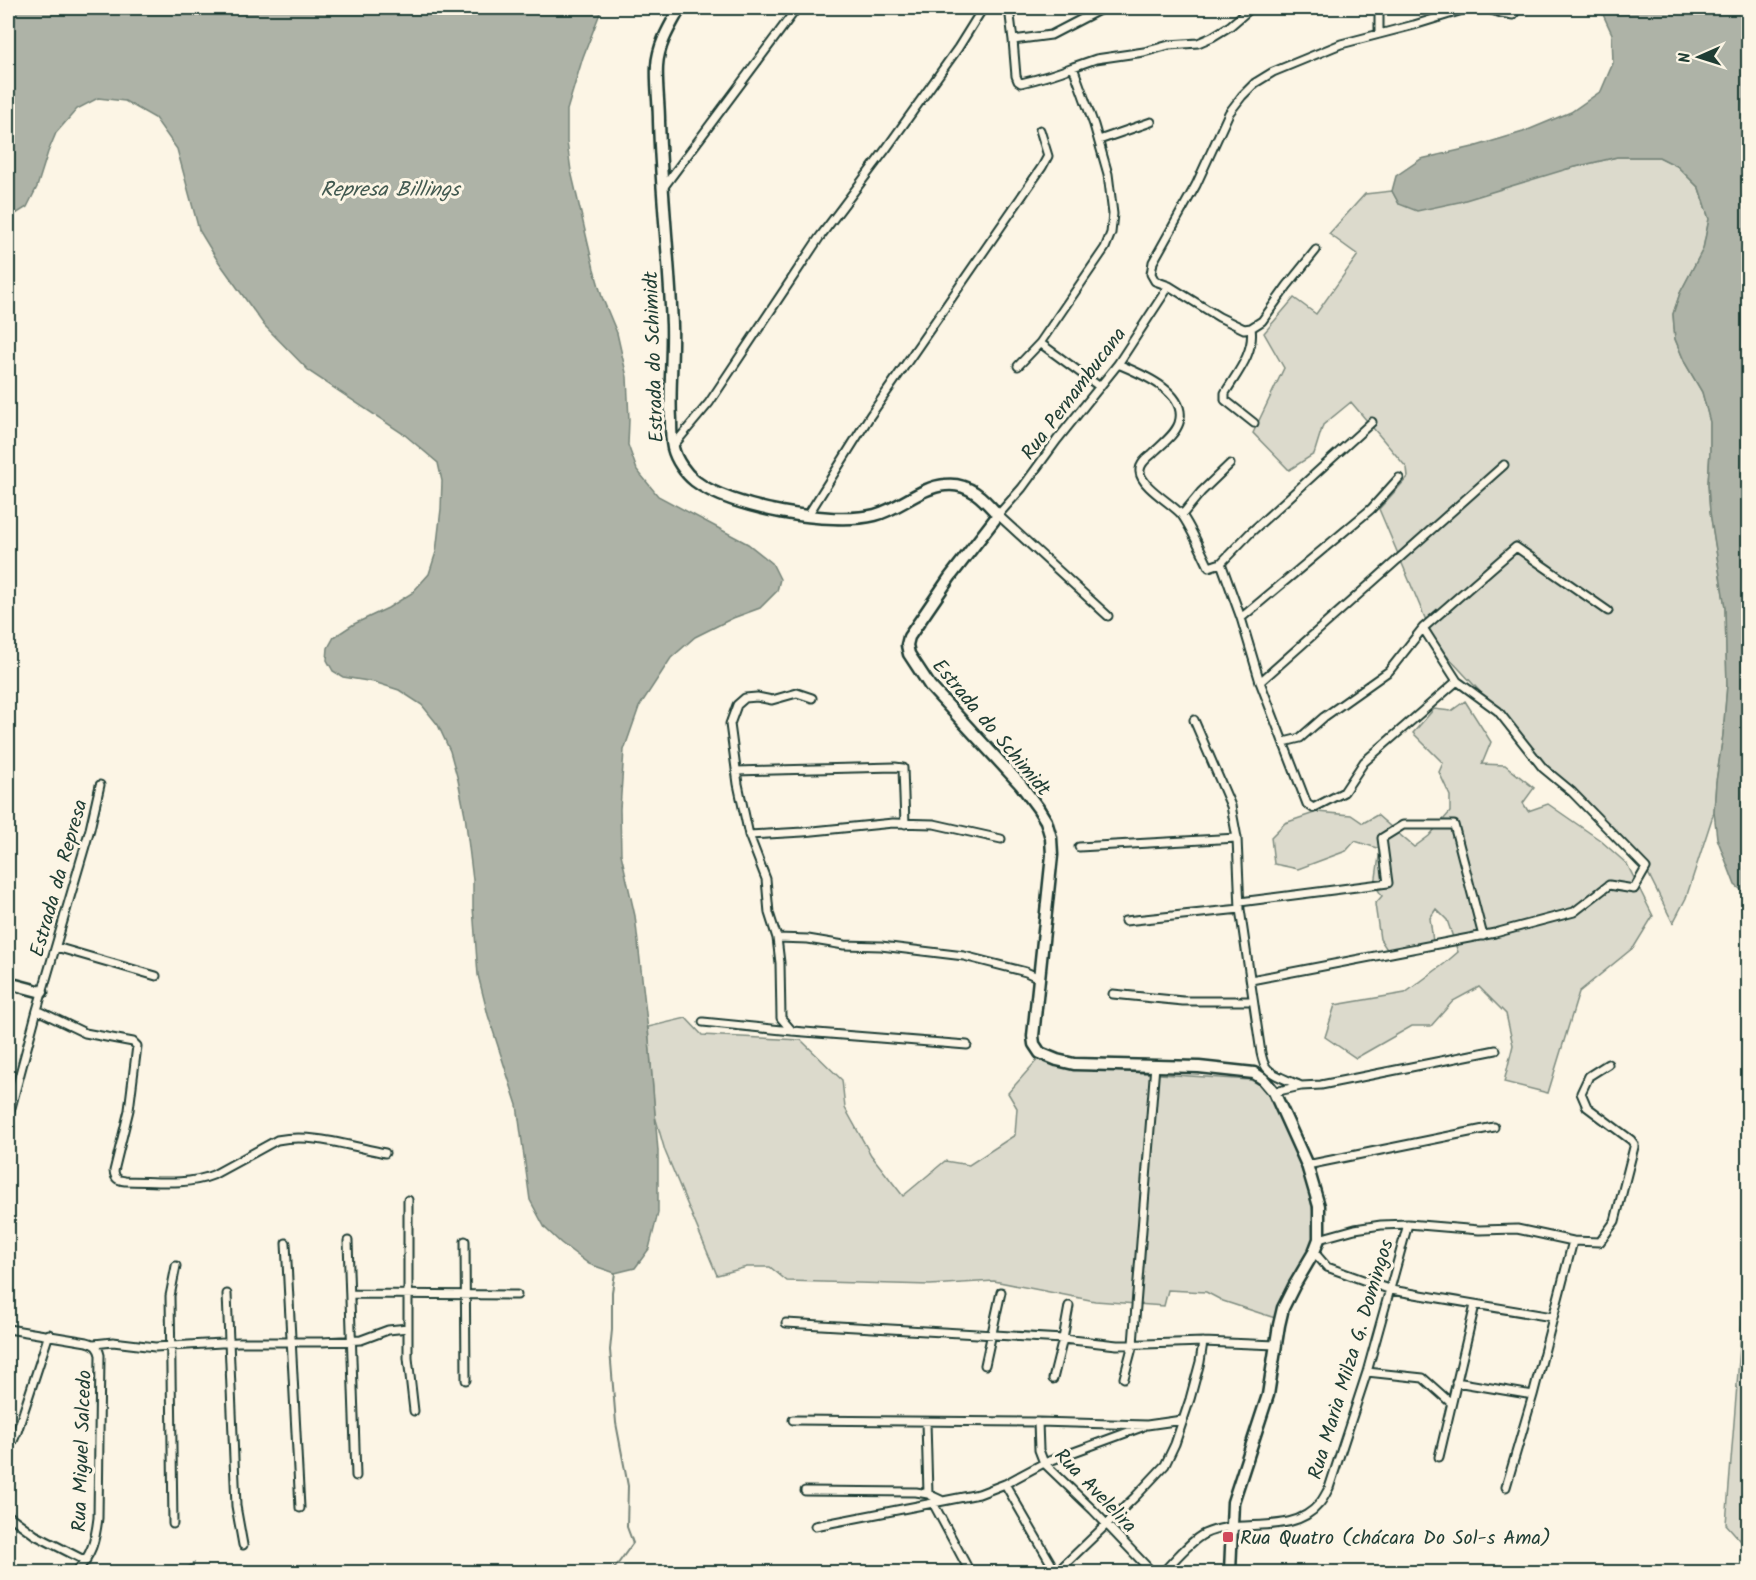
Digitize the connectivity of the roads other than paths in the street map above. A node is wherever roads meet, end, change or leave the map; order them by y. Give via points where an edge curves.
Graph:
1 (680, 8) edge
2 (797, 8) edge
3 (983, 8) edge
4 (1009, 8) edge
5 (1103, 8) edge
6 (1251, 8) edge
7 (1379, 8) edge
8 (1469, 8) edge
9 (1485, 8) edge
10 (1518, 8) edge
11 (1379, 34) junction
12 (1013, 40) junction
13 (1073, 67) junction
14 (1151, 123) dead end
15 (1040, 130) dead end
16 (1099, 140) junction
17 (663, 188) junction
18 (1316, 250) dead end
19 (1169, 286) junction
20 (1251, 328) junction
21 (1040, 343) junction
22 (1118, 364) junction
23 (1018, 366) dead end
24 (1100, 387) junction
25 (1372, 422) dead end
26 (1254, 423) dead end
27 (672, 446) junction
28 (1230, 464) dead end
29 (1504, 465) dead end
30 (1399, 478) dead end
31 (808, 515) junction
32 (998, 515) junction
33 (1182, 515) junction
34 (1221, 563) junction
35 (1608, 611) dead end
36 (1108, 616) dead end
37 (1241, 618) junction
38 (1423, 628) junction
39 (1457, 681) junction
40 (1260, 682) junction
41 (812, 698) dead end
42 (1194, 720) dead end
43 (1284, 742) junction
44 (736, 771) junction
45 (100, 785) dead end
46 (905, 824) junction
47 (749, 835) junction
48 (1237, 838) junction
49 (1001, 839) dead end
50 (1079, 847) dead end
51 (1240, 906) junction
52 (1125, 921) dead end
53 (1484, 936) junction
54 (777, 938) junction
55 (56, 947) junction
56 (156, 976) dead end
57 (1039, 978) junction
58 (1251, 980) junction
59 (8, 983) edge
60 (42, 992) junction
61 (1113, 994) dead end
62 (1253, 1000) junction
63 (37, 1010) junction
64 (703, 1022) dead end
65 (792, 1031) junction
66 (967, 1045) dead end
67 (1496, 1050) dead end
68 (1608, 1064) dead end
69 (1155, 1065) junction
70 (1301, 1086) junction
71 (1274, 1092) junction
72 (8, 1119) edge
73 (1494, 1127) dead end
74 (385, 1153) dead end
75 (1307, 1165) junction
76 (408, 1200) dead end
77 (1408, 1224) junction
78 (1319, 1239) junction
79 (348, 1241) dead end
80 (465, 1241) dead end
81 (1573, 1241) junction
82 (286, 1243) dead end
83 (1314, 1252) junction
84 (176, 1266) dead end
85 (1391, 1290) junction
86 (1001, 1292) dead end
87 (227, 1294) dead end
88 (350, 1294) junction
89 (408, 1294) junction
90 (465, 1294) junction
91 (517, 1294) dead end
92 (1475, 1305) junction
93 (1069, 1306) dead end
94 (1552, 1317) junction
95 (786, 1323) dead end
96 (408, 1328) junction
97 (8, 1329) edge
98 (49, 1334) junction
99 (990, 1335) junction
100 (1063, 1339) junction
101 (352, 1340) junction
102 (229, 1342) junction
103 (291, 1342) junction
104 (1203, 1342) junction
105 (94, 1344) junction
106 (1133, 1344) junction
107 (1276, 1345) junction
108 (170, 1346) junction
109 (985, 1365) dead end
110 (1367, 1372) junction
111 (1053, 1378) dead end
112 (1124, 1378) dead end
113 (466, 1380) dead end
114 (1456, 1382) junction
115 (1533, 1395) junction
116 (1451, 1402) junction
117 (414, 1411) dead end
118 (793, 1420) dead end
119 (1182, 1420) junction
120 (926, 1422) junction
121 (1038, 1422) junction
122 (1147, 1425) junction
123 (8, 1447) edge
124 (1439, 1457) dead end
125 (1044, 1463) junction
126 (356, 1476) dead end
127 (1005, 1484) junction
128 (1506, 1487) dead end
129 (805, 1491) dead end
130 (928, 1494) junction
131 (937, 1502) junction
132 (300, 1508) dead end
133 (8, 1515) edge
134 (173, 1524) dead end
135 (1107, 1524) junction
136 (815, 1526) dead end
137 (1232, 1527) junction
138 (243, 1545) dead end
139 (86, 1561) junction
140 (76, 1572) edge
141 (970, 1572) edge
142 (1057, 1572) edge
143 (1152, 1572) edge
144 (1163, 1572) edge
145 (1230, 1572) edge

1 - 17 street, Estrada do Schimidt via 660,49 657,65
2 - 17 street
3 - 27 street via 952,57 819,238 709,403
4 - 12 street
5 - 12 street via 1050,34
6 - 13 street via 1230,26 1198,43 1096,59
7 - 11 street
8 - 11 street
9 - 10 street via 1513,15
11 - 19 street via 1341,44 1273,72 1242,96 1229,113 1196,185 1153,262 1153,278
12 - 13 street via 1016,76 1021,83
13 - 16 street
14 - 16 street
15 - 31 street via 1047,156 1042,167 870,416
16 - 21 street via 1108,174 1111,233
17 - 27 street, Estrada do Schimidt via 672,326
18 - 20 street via 1262,321
19 - 20 street via 1244,329
19 - 22 street, Rua Pernambucana
20 - 26 street via 1250,350 1225,393 1225,400
21 - 23 street
21 - 24 street
22 - 24 street, Rua Pernambucana
22 - 33 street via 1153,380 1175,400 1180,415 1178,425 1140,466 1139,474
24 - 32 street, Rua Pernambucana
25 - 34 street
27 - 31 street, Estrada do Schimidt via 693,480 709,490 765,510
28 - 33 street
29 - 40 street
30 - 37 street via 1371,509
31 - 32 street, Estrada do Schimidt via 844,519 873,516 945,485 974,491
32 - 36 street
32 - 57 street, Estrada do Schimidt via 950,577 907,645 930,686 1021,785 1046,821 1052,855
33 - 34 street via 1209,567
34 - 37 street
35 - 38 street via 1516,547
37 - 40 street
38 - 39 street
38 - 43 street via 1389,671 1300,738
39 - 43 street via 1364,762 1344,792 1313,807 1307,804
39 - 53 street via 1498,711 1543,768 1646,868 1634,889 1609,885 1574,912
40 - 43 street
41 - 44 street via 797,693 772,700 745,698 737,705 730,724
42 - 48 street via 1231,806
44 - 46 street via 903,768
44 - 47 street
45 - 55 street, Estrada da Represa
46 - 47 street
46 - 49 street via 934,824
47 - 54 street via 766,879 769,914
48 - 50 street
48 - 51 street
51 - 52 street
51 - 53 street via 1388,883 1382,838 1403,825 1454,825
51 - 58 street
53 - 58 street
54 - 57 street via 964,956
54 - 65 street via 781,1018
55 - 56 street
55 - 60 street, Estrada da Represa
57 - 69 street, Estrada do Schimidt via 1033,1036 1040,1053 1074,1064
58 - 62 street
59 - 60 street
60 - 63 street, Estrada da Represa
61 - 62 street via 1184,1001
62 - 70 street via 1266,1067
63 - 72 street, Estrada da Represa
63 - 74 street via 85,1032 137,1046 129,1110 114,1171 118,1180 202,1179 287,1138 308,1138
64 - 65 street
65 - 66 street
67 - 70 street
68 - 81 street via 1589,1076 1581,1093 1587,1107 1631,1140 1634,1148 1615,1221 1600,1242
69 - 71 street, Estrada do Schimidt via 1254,1073
69 - 106 street
70 - 71 street
71 - 75 street, Estrada do Schimidt
73 - 75 street
75 - 78 street, Estrada do Schimidt via 1319,1206
76 - 89 street
77 - 78 street via 1355,1229
77 - 81 street via 1517,1229
77 - 85 street, Rua Maria Milza G. Domingos
78 - 83 street, Estrada do Schimidt
79 - 88 street
80 - 90 street
81 - 94 street
82 - 103 street
83 - 85 street via 1327,1268
83 - 107 street, Estrada do Schimidt via 1283,1308
84 - 108 street via 170,1296
85 - 92 street
85 - 110 street, Rua Maria Milza G. Domingos
86 - 99 street
87 - 102 street
88 - 89 street
88 - 101 street
89 - 90 street
89 - 96 street
90 - 91 street
90 - 113 street
92 - 94 street
92 - 114 street
93 - 100 street
94 - 115 street
95 - 99 street
96 - 101 street
96 - 117 street
97 - 98 street, Rua Miguel Salcedo
98 - 105 street, Rua Miguel Salcedo
98 - 123 street via 14,1441
99 - 100 street
99 - 109 street
100 - 106 street
100 - 111 street
101 - 103 street
101 - 126 street
102 - 103 street
102 - 108 street
102 - 138 street via 236,1506
103 - 132 street
104 - 106 street
104 - 107 street
104 - 119 street
105 - 108 street
105 - 139 street, Rua Miguel Salcedo via 100,1355 98,1518 96,1537
106 - 112 street
107 - 137 street, Estrada do Schimidt via 1268,1395 1233,1502
108 - 134 street
110 - 116 street via 1424,1378
110 - 137 street, Rua Maria Milza G. Domingos via 1329,1488 1319,1504 1291,1521
114 - 115 street
114 - 116 street
115 - 128 street
116 - 124 street
118 - 120 street
119 - 122 street
119 - 135 street via 1165,1465
120 - 121 street
120 - 130 street
121 - 122 street
121 - 125 street, Rua Avelelira via 1039,1450
122 - 125 street
125 - 127 street
125 - 135 street, Rua Avelelira
127 - 131 street via 979,1494
127 - 142 street
129 - 130 street
130 - 131 street
131 - 136 street
131 - 141 street
133 - 139 street via 35,1536
135 - 142 street
135 - 143 street, Rua Avelelira
137 - 144 street, Rua Maria Milza G. Domingos via 1203,1535
137 - 145 street, Estrada do Schimidt
139 - 140 street, Rua Miguel Salcedo

